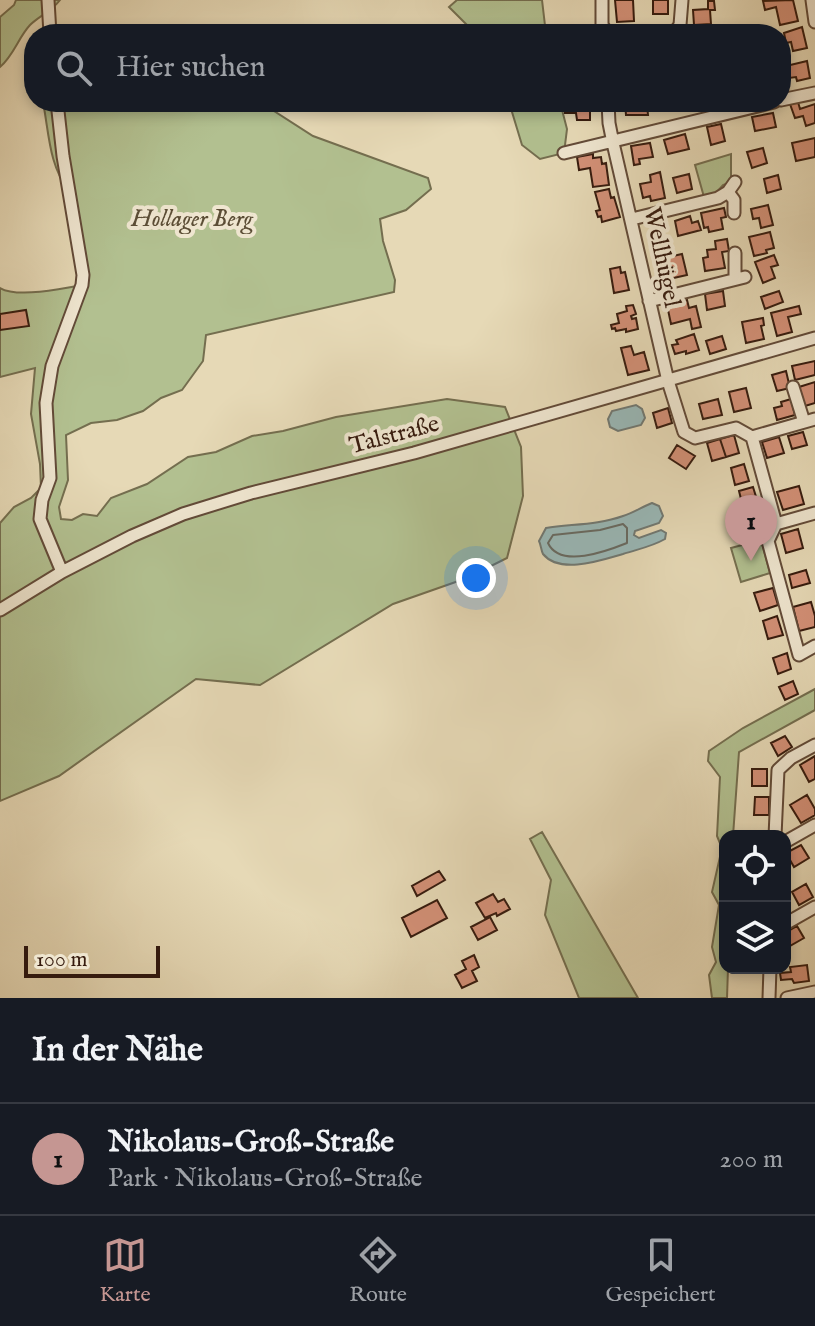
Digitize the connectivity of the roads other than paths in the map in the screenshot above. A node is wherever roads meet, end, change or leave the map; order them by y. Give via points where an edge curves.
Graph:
1 (48, 0) edge
2 (602, 0) edge
3 (682, 0) edge
4 (812, 0) edge
5 (815, 22) edge
6 (49, 24) edge
7 (602, 24) edge
8 (680, 24) edge
9 (815, 93) edge
10 (791, 98) edge
11 (58, 112) edge
12 (608, 112) edge
13 (735, 112) edge
14 (613, 143) junction
15 (564, 153) dead end
16 (734, 213) dead end
17 (632, 219) junction
18 (735, 253) dead end
19 (649, 301) junction
20 (815, 338) edge
21 (668, 381) junction
22 (793, 387) dead end
23 (809, 420) edge
24 (752, 437) junction
25 (815, 513) edge
26 (776, 524) junction
27 (62, 572) junction
28 (0, 610) edge
29 (815, 646) edge
30 (815, 745) edge
31 (815, 825) edge
32 (775, 830) edge
33 (791, 839) edge
34 (815, 907) edge
35 (791, 921) edge
36 (770, 974) edge
37 (815, 992) edge
38 (769, 998) edge
39 (787, 998) edge

1 - 6 street
2 - 7 street
3 - 8 street
4 - 5 street
9 - 10 street
11 - 27 street via 83,275 52,366 46,403 50,478 40,519
12 - 14 street, Wellhügel
13 - 14 street
14 - 15 street
14 - 17 street, Wellhügel
16 - 17 street via 731,187 718,198
17 - 19 street, Wellhügel
18 - 19 street via 740,278
19 - 21 street, Wellhügel
20 - 21 street, Talstraße
21 - 24 street, Wellhügel via 684,432 695,438 736,428
21 - 27 street, Talstraße via 183,514
22 - 23 street
23 - 24 street
24 - 26 street
25 - 26 street
26 - 29 street via 768,541 799,655
27 - 28 street, Talstraße
30 - 32 street via 778,770
31 - 33 street
34 - 35 street
36 - 38 street
37 - 39 street

